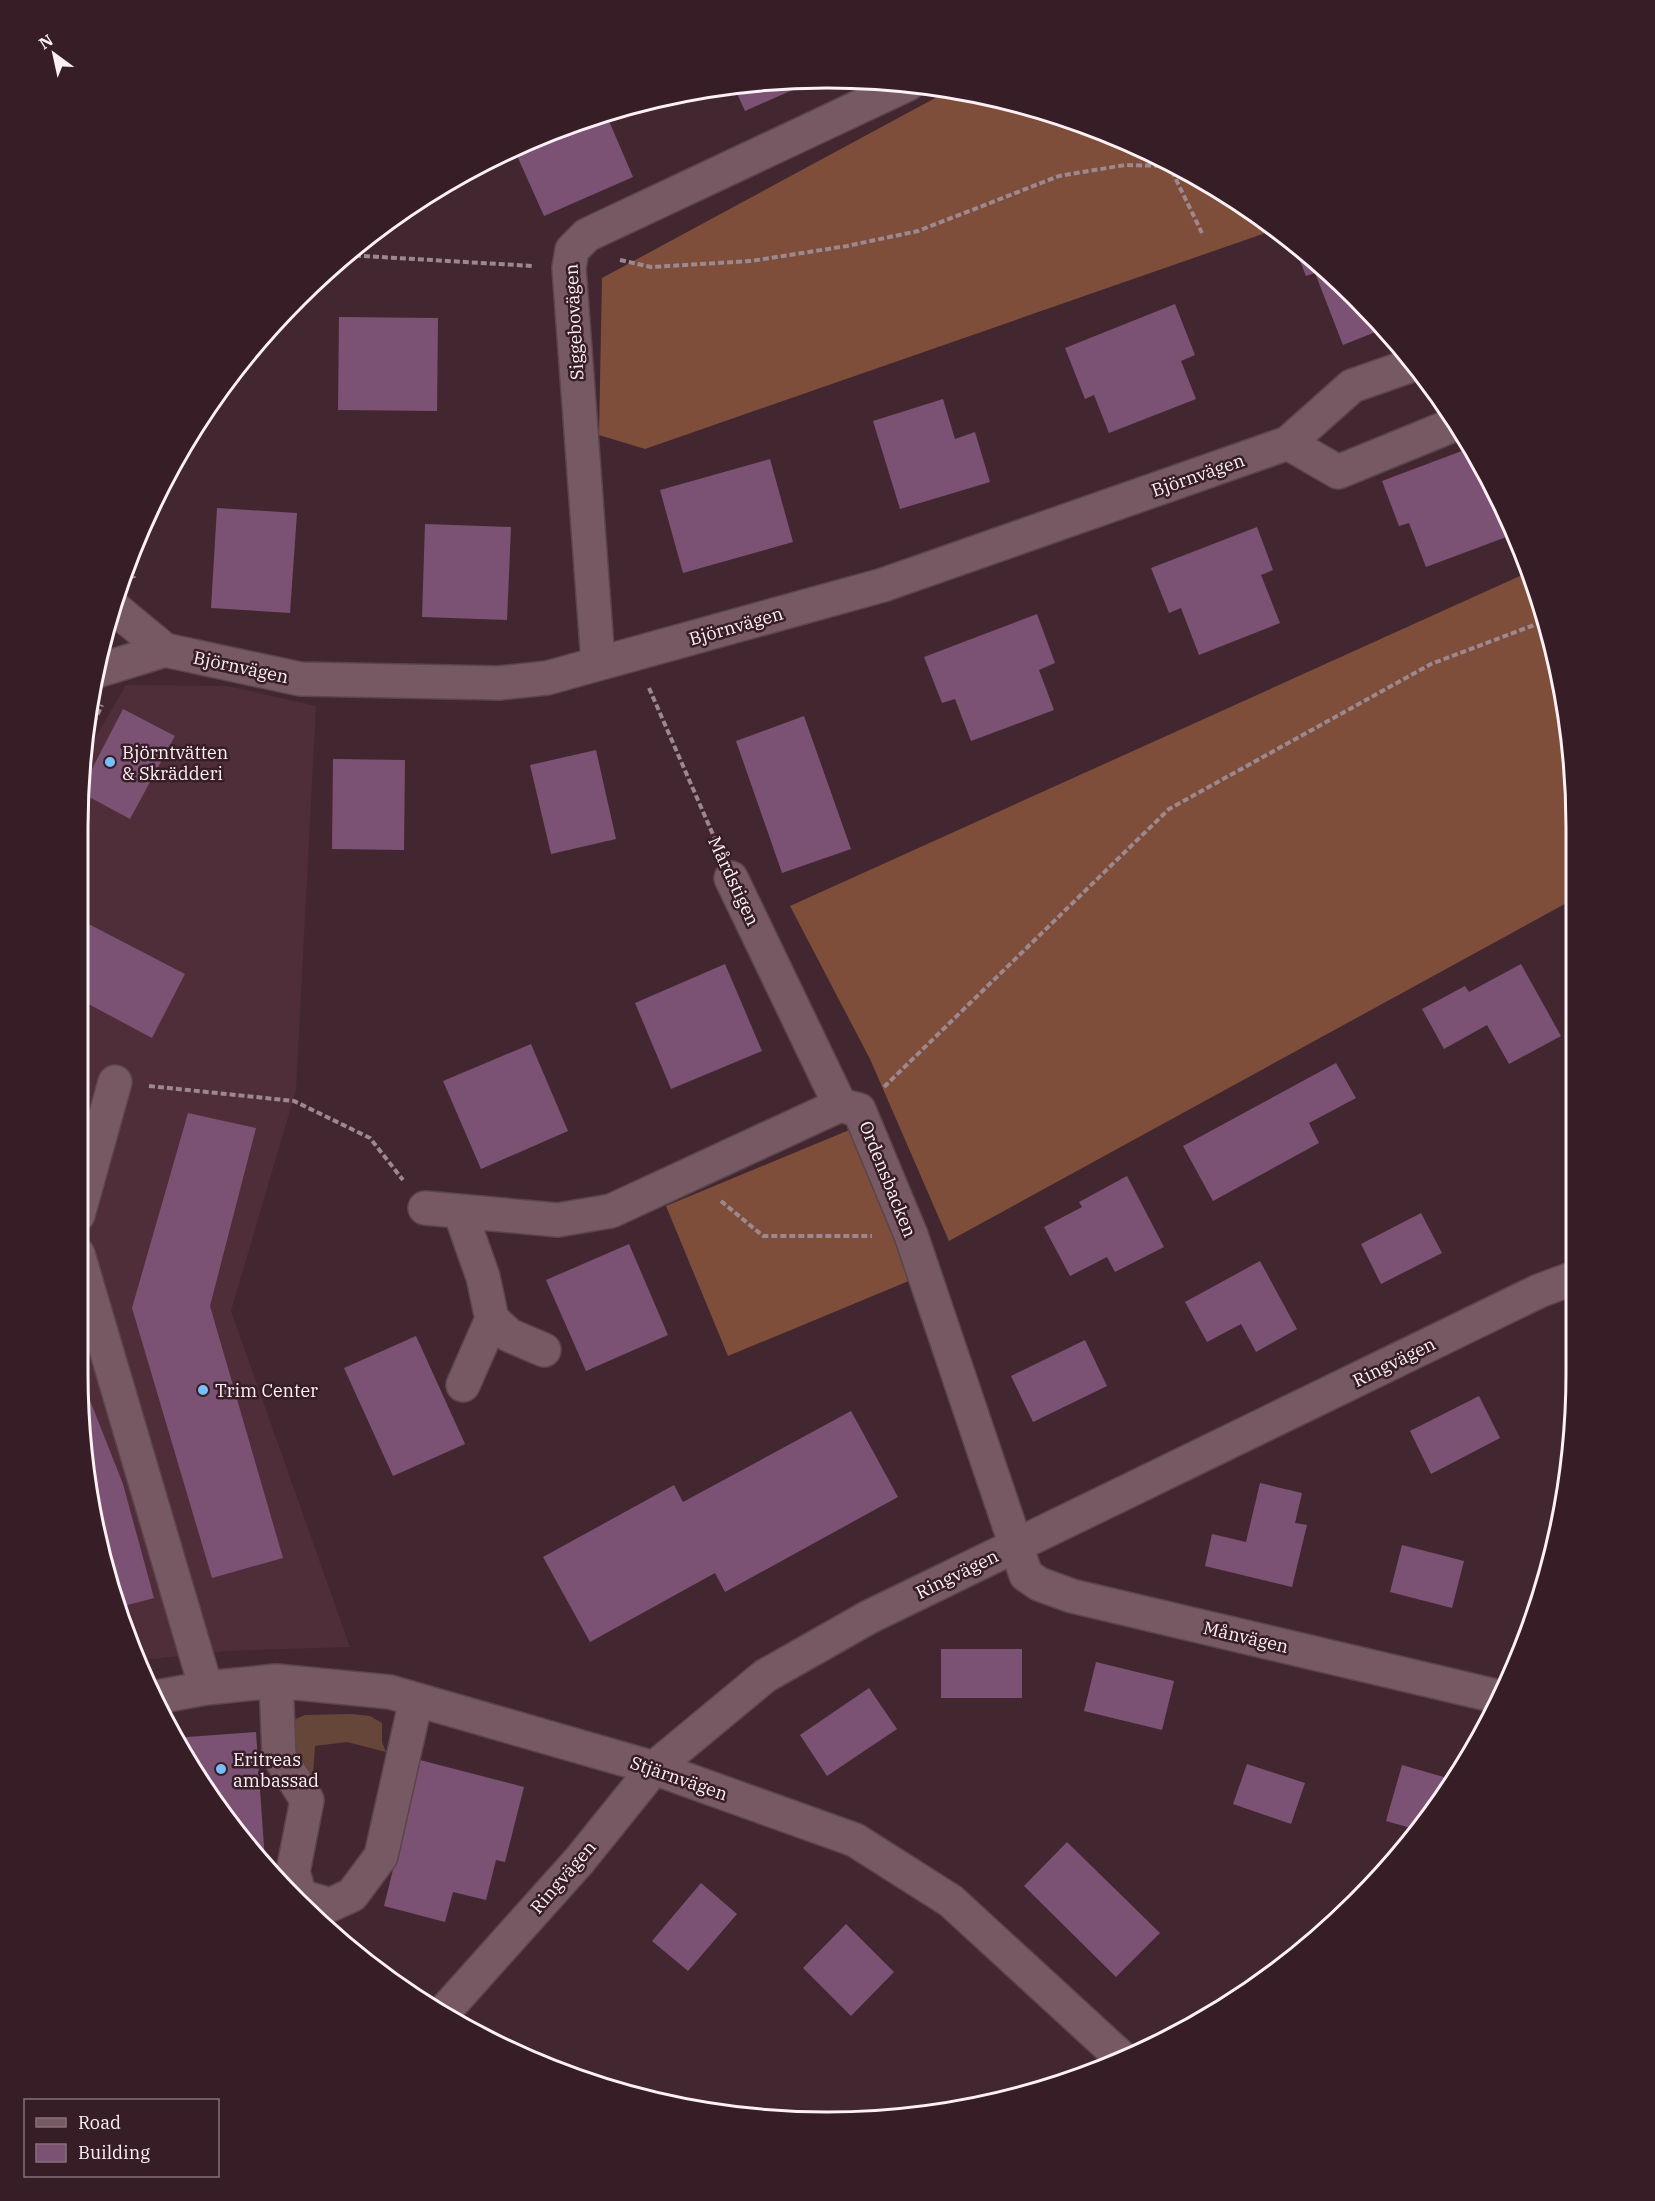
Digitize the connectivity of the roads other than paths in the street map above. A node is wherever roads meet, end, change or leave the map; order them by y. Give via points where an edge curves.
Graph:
1 (892, 92) edge
2 (1405, 367) edge
3 (1448, 426) edge
4 (1288, 443) junction
5 (121, 614) edge
6 (165, 651) junction
7 (598, 662) junction
8 (106, 668) edge
9 (731, 878) road end
10 (115, 1082) road end
11 (850, 1108) junction
12 (88, 1179) edge
13 (425, 1208) road end
14 (460, 1212) junction
15 (1566, 1281) edge
16 (88, 1288) edge
17 (492, 1319) junction
18 (544, 1350) dead end
19 (463, 1385) dead end
20 (1016, 1546) junction
21 (276, 1681) junction
22 (206, 1688) junction
23 (1492, 1695) edge
24 (163, 1696) edge
25 (416, 1700) junction
26 (654, 1767) junction
27 (298, 1888) edge
28 (307, 1898) edge
29 (448, 2007) edge
30 (1116, 2053) edge

1 - 7 street, Siggebovägen via 587,235 572,250 568,268
2 - 4 street, Björnvägen via 1352,386
3 - 4 street via 1338,472
4 - 7 street, Björnvägen via 883,585
5 - 6 street, Björnvägen
6 - 7 street, Björnvägen via 300,679 499,683 547,678
6 - 8 street, Björnvägen
9 - 11 street, Mårdstigen
10 - 12 street
11 - 14 street, Ordensbacken via 610,1211 558,1220
11 - 20 street, Ordensbacken via 912,1235
13 - 14 street, Ordensbacken
14 - 17 street via 483,1277
15 - 20 street, Ringvägen
16 - 22 street
17 - 18 street via 508,1335
17 - 19 street
20 - 23 street, Månvägen via 1026,1575 1072,1596
20 - 26 street, Ringvägen via 869,1617 765,1676
21 - 22 street, Stjärnvägen
21 - 25 street, Stjärnvägen via 390,1692
21 - 27 street via 279,1756 307,1800 293,1872
22 - 24 street, Stjärnvägen
25 - 26 street, Stjärnvägen
25 - 28 street via 381,1856 352,1895 330,1905
26 - 29 street, Ringvägen via 579,1861
26 - 30 street, Stjärnvägen via 855,1840 951,1901

